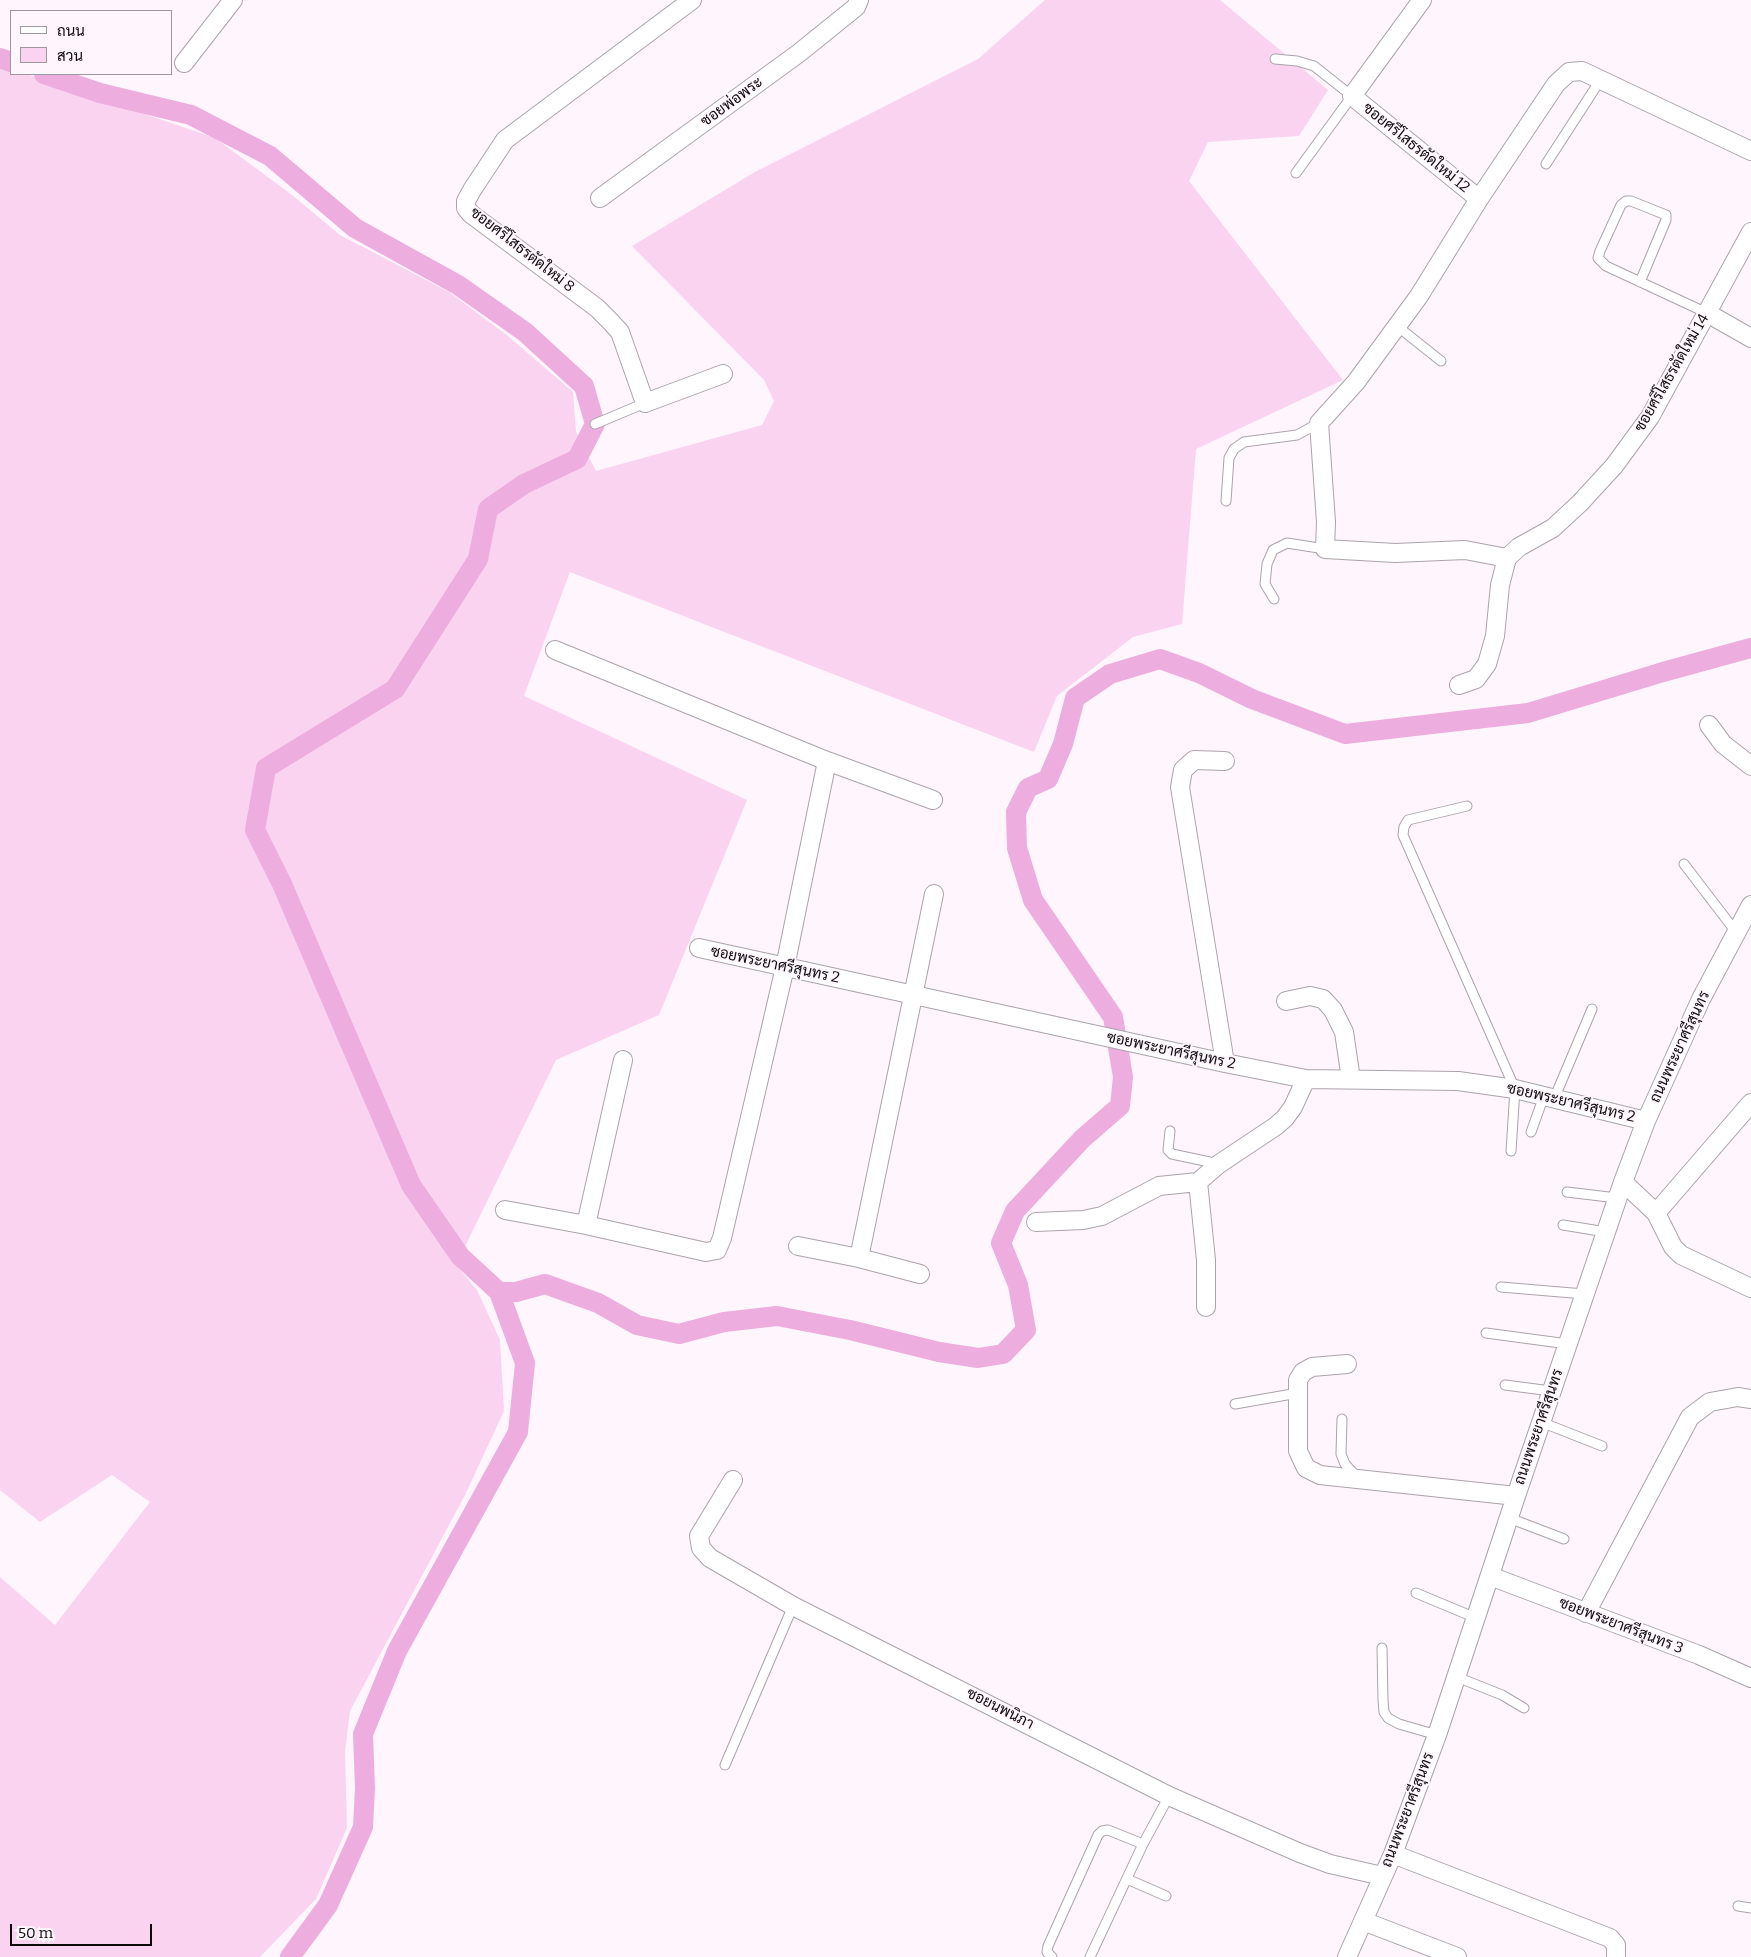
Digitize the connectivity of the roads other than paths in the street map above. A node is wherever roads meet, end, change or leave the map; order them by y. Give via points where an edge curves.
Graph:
1 (233, 0) edge
2 (692, 0) edge
3 (859, 0) edge
4 (1422, 0) edge
5 (1275, 59) dead end
6 (184, 64) dead end
7 (1601, 79) junction
8 (1352, 96) junction
9 (1751, 151) edge
10 (1546, 164) dead end
11 (1296, 173) dead end
12 (600, 198) dead end
13 (1479, 199) junction
14 (1751, 232) edge
15 (1640, 282) junction
16 (1708, 313) junction
17 (1397, 326) junction
18 (1751, 338) edge
19 (1441, 361) dead end
20 (723, 374) dead end
21 (645, 403) junction
22 (1319, 423) junction
23 (595, 424) dead end
24 (1226, 501) dead end
25 (1325, 548) junction
26 (1507, 558) junction
27 (1274, 599) dead end
28 (555, 650) dead end
29 (1459, 685) dead end
30 (1709, 725) dead end
31 (827, 761) junction
32 (1225, 761) dead end
33 (1751, 766) edge
34 (933, 800) dead end
35 (1467, 806) dead end
36 (1684, 864) dead end
37 (934, 894) dead end
38 (1751, 905) edge
39 (1736, 932) junction
40 (699, 948) dead end
41 (785, 967) junction
42 (913, 994) junction
43 (1286, 1001) dead end
44 (1592, 1009) dead end
45 (623, 1060) dead end
46 (1225, 1063) junction
47 (1306, 1079) junction
48 (1352, 1079) junction
49 (1515, 1089) junction
50 (1549, 1098) junction
51 (1751, 1103) edge
52 (1646, 1121) junction
53 (1170, 1131) dead end
54 (1531, 1132) dead end
55 (1511, 1151) dead end
56 (1219, 1164) junction
57 (1198, 1182) junction
58 (1620, 1190) junction
59 (1568, 1192) dead end
60 (505, 1210) dead end
61 (1656, 1213) junction
62 (1036, 1222) dead end
63 (586, 1225) junction
64 (1563, 1225) dead end
65 (1606, 1232) junction
66 (798, 1246) dead end
67 (858, 1258) junction
68 (920, 1274) dead end
69 (1501, 1287) dead end
70 (1751, 1288) edge
71 (1584, 1294) junction
72 (1206, 1307) dead end
73 (1486, 1333) dead end
74 (1568, 1344) junction
75 (1347, 1364) dead end
76 (1505, 1385) dead end
77 (1298, 1392) junction
78 (1552, 1392) junction
79 (1751, 1399) edge
80 (1235, 1404) dead end
81 (1342, 1419) dead end
82 (1541, 1422) junction
83 (1602, 1446) dead end
84 (1359, 1479) junction
85 (732, 1480) dead end
86 (1516, 1496) junction
87 (1509, 1518) junction
88 (1564, 1540) dead end
89 (1490, 1576) junction
90 (1416, 1593) dead end
91 (793, 1606) junction
92 (1586, 1612) junction
93 (1476, 1618) junction
94 (1382, 1648) dead end
95 (1457, 1677) junction
96 (1751, 1678) edge
97 (1524, 1708) dead end
98 (1438, 1735) junction
99 (725, 1765) dead end
100 (1169, 1796) junction
101 (1143, 1844) junction
102 (1393, 1854) junction
103 (1382, 1876) junction
104 (1127, 1879) junction
105 (1166, 1896) dead end
106 (1738, 1906) dead end
107 (1751, 1908) edge
108 (1363, 1921) junction
109 (1052, 1957) edge
110 (1090, 1957) edge
111 (1347, 1957) edge
112 (1457, 1957) edge
113 (1616, 1957) edge

1 - 6 street
2 - 21 street, ซอยศรีโสธรตัดใหม่ 8 via 506,140 466,201 466,208 471,214 597,308 620,332
3 - 12 street, ซอยพ่อพระ via 856,7 799,54
4 - 8 street, ซอยศรีโสธรตัดใหม่ 12
5 - 8 lane via 1297,60 1314,66
7 - 9 street
7 - 10 lane
7 - 13 street via 1582,71 1569,72 1556,84
8 - 11 lane
8 - 13 street, ซอยศรีโสธรตัดใหม่ 12
13 - 17 street
14 - 16 street, ซอยศรีโสธรตัดใหม่ 14
15 - 15 lane via 1666,215 1626,201 1598,258 1606,266
15 - 16 lane
16 - 18 street
16 - 26 street, ซอยศรีโสธรตัดใหม่ 14 via 1650,417 1614,466 1553,528
17 - 19 lane
17 - 22 street via 1356,382
20 - 21 street
21 - 23 lane
22 - 24 lane via 1297,435 1244,442 1234,449 1229,458
22 - 25 street
25 - 26 street via 1395,553 1465,550
25 - 27 lane via 1288,543 1273,550 1267,564 1265,584
26 - 29 street via 1500,585 1495,636 1486,664 1476,679
28 - 31 street
30 - 33 street via 1723,744
31 - 34 street
31 - 41 street
32 - 46 street via 1194,760 1183,770 1180,788
35 - 49 lane via 1408,820 1403,835
36 - 39 lane
37 - 42 street
38 - 39 street, ถนนพระยาศรีสุนทร
39 - 52 street, ถนนพระยาศรีสุนทร via 1701,999
40 - 41 street, ซอยพระยาศรีสุนทร 2
41 - 42 street, ซอยพระยาศรีสุนทร 2
41 - 63 street via 717,1250 706,1252
42 - 46 street, ซอยพระยาศรีสุนทร 2
42 - 67 street
43 - 48 street via 1310,996 1322,999 1334,1010 1344,1032
44 - 50 lane
45 - 63 street
46 - 47 street, ซอยพระยาศรีสุนทร 2
47 - 48 street, ซอยพระยาศรีสุนทร 2
47 - 56 street via 1285,1118
48 - 49 street, ซอยพระยาศรีสุนทร 2 via 1458,1081
49 - 50 street, ซอยพระยาศรีสุนทร 2
49 - 55 lane
50 - 52 street, ซอยพระยาศรีสุนทร 2
50 - 54 lane
51 - 61 street
52 - 58 street, ถนนพระยาศรีสุนทร
53 - 56 lane via 1168,1150 1172,1154
56 - 57 street
57 - 62 street via 1159,1186 1102,1216
57 - 72 street via 1206,1260
58 - 59 lane
58 - 61 street
58 - 65 street, ถนนพระยาศรีสุนทร
60 - 63 street
61 - 70 street via 1672,1247 1681,1255
64 - 65 lane
65 - 71 street, ถนนพระยาศรีสุนทร
66 - 67 street
67 - 68 street
69 - 71 lane
71 - 74 street, ถนนพระยาศรีสุนทร
73 - 74 lane
74 - 78 street, ถนนพระยาศรีสุนทร
75 - 77 street via 1312,1367 1303,1372 1298,1380
76 - 78 lane
77 - 80 lane
77 - 84 street via 1298,1450 1306,1468 1320,1475
78 - 82 street, ถนนพระยาศรีสุนทร
79 - 92 street via 1738,1397 1710,1402 1690,1417
81 - 84 lane via 1341,1454 1345,1464
82 - 83 lane
82 - 86 street, ถนนพระยาศรีสุนทร
84 - 86 street
85 - 91 street, ซอยนพนิภา via 699,1536 701,1548 710,1558
86 - 87 street, ถนนพระยาศรีสุนทร
87 - 88 lane
87 - 89 street, ถนนพระยาศรีสุนทร
89 - 92 street, ซอยพระยาศรีสุนทร 3
89 - 93 street, ถนนพระยาศรีสุนทร
90 - 93 lane
91 - 99 lane
91 - 100 street, ซอยนพนิภา
92 - 96 street, ซอยพระยาศรีสุนทร 3
93 - 95 street, ถนนพระยาศรีสุนทร
94 - 98 lane via 1384,1712 1399,1724
95 - 97 lane via 1502,1695
95 - 98 street, ถนนพระยาศรีสุนทร
98 - 102 street, ถนนพระยาศรีสุนทร
100 - 101 lane
100 - 103 street, ซอยนพนิภา via 1300,1853
101 - 104 lane
101 - 109 lane via 1108,1830 1098,1835 1048,1946 1047,1952
102 - 103 street, ถนนพระยาศรีสุนทร
102 - 113 street via 1610,1938 1616,1945
103 - 108 street, ถนนพระยาศรีสุนทร
104 - 105 lane
104 - 110 lane
106 - 107 lane
108 - 111 street, ถนนพระยาศรีสุนทร
108 - 112 street

